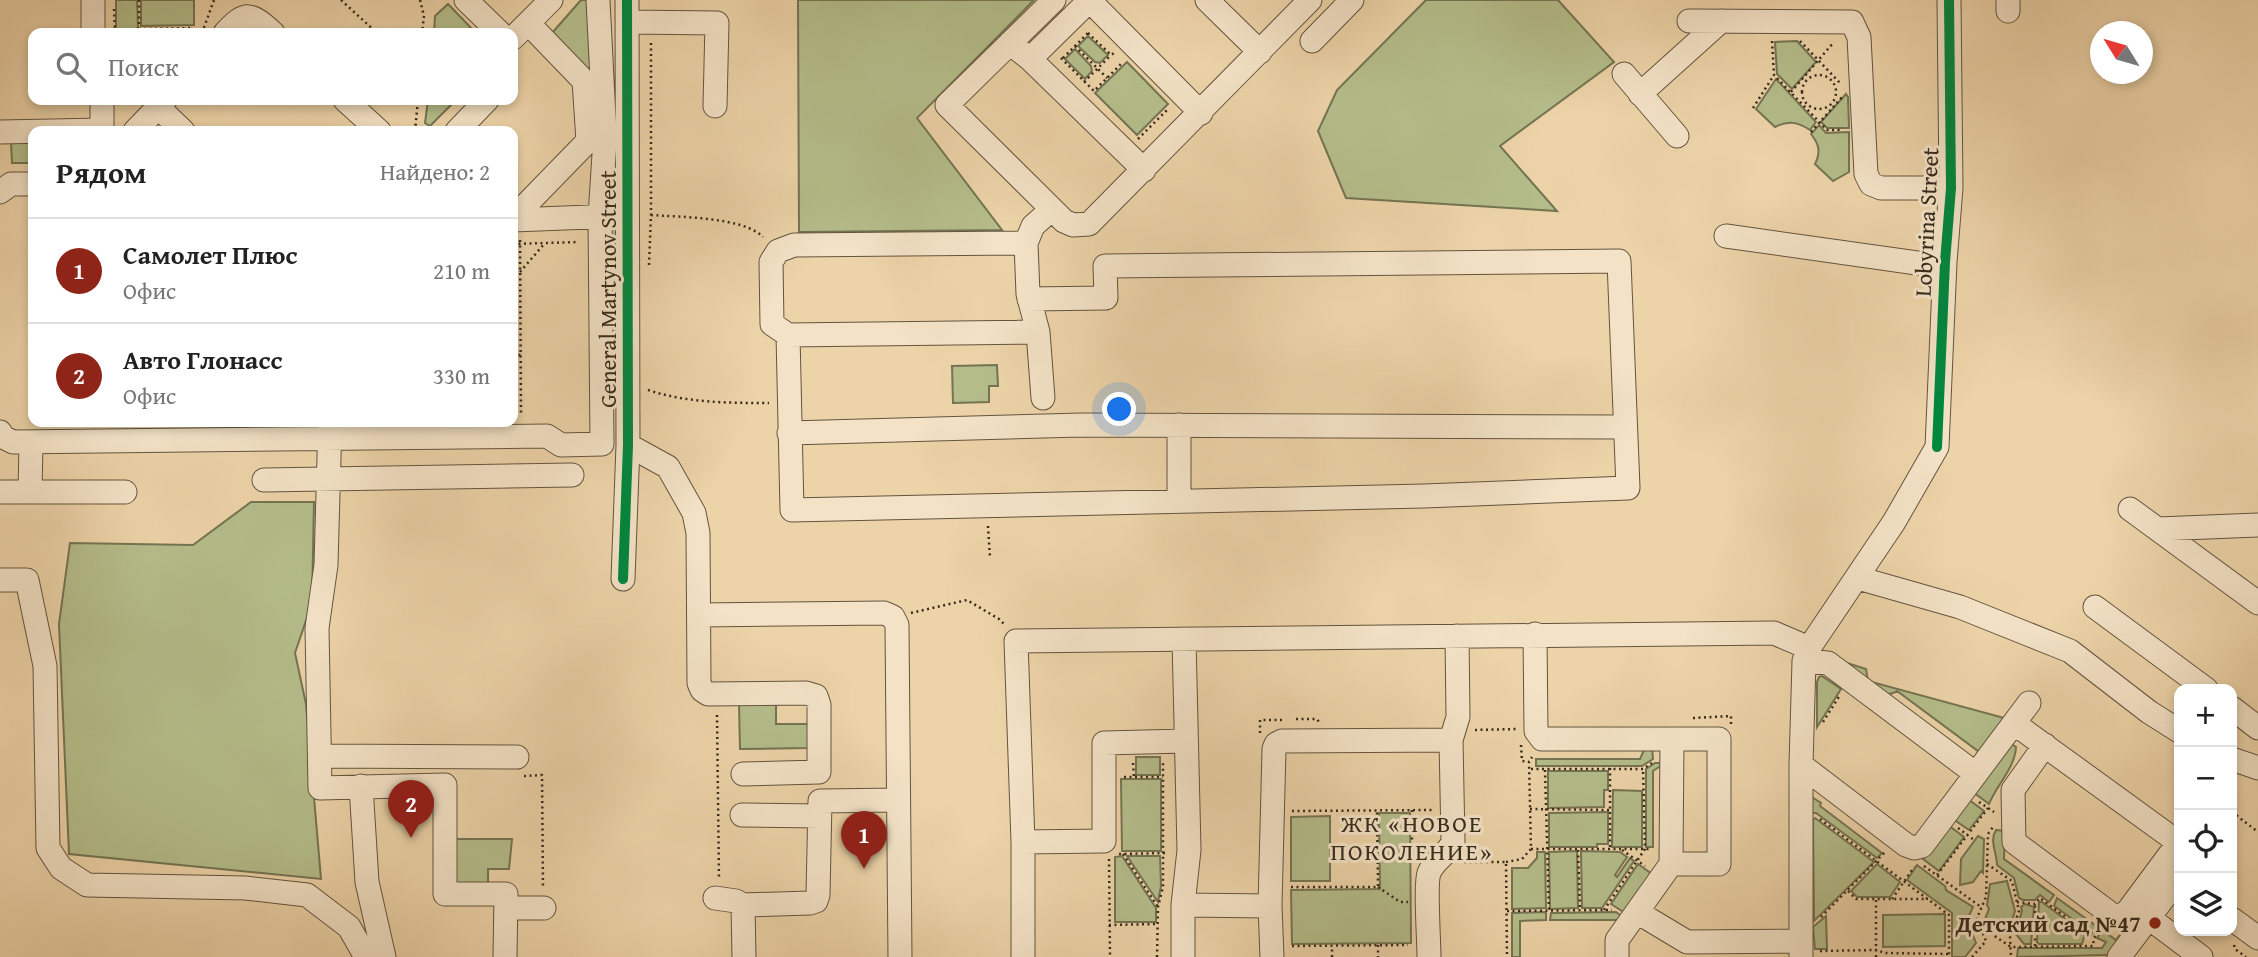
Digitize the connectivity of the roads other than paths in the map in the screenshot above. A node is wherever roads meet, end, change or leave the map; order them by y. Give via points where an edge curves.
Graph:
1 (93, 0) edge
2 (466, 0) edge
3 (551, 0) edge
4 (598, 0) edge
5 (1054, 0) edge
6 (1089, 0) edge
7 (1208, 0) edge
8 (1310, 0) edge
9 (1352, 0) edge
10 (1950, 0) edge
11 (628, 11) edge
12 (1689, 20) dead end
13 (1721, 21) junction
14 (93, 28) edge
15 (230, 28) edge
16 (268, 28) edge
17 (495, 28) edge
18 (520, 31) edge
19 (1312, 41) dead end
20 (1010, 43) junction
21 (1260, 52) junction
22 (1030, 59) junction
23 (1624, 74) dead end
24 (1640, 94) junction
25 (102, 105) edge
26 (160, 105) edge
27 (162, 105) edge
28 (350, 105) edge
29 (482, 105) edge
30 (715, 106) dead end
31 (595, 110) junction
32 (1200, 113) junction
33 (102, 126) edge
34 (140, 126) edge
35 (179, 126) edge
36 (374, 126) edge
37 (462, 126) edge
38 (0, 132) edge
39 (28, 132) edge
40 (1677, 136) dead end
41 (1144, 170) junction
42 (28, 184) edge
43 (1951, 187) junction
44 (0, 192) edge
45 (1052, 209) junction
46 (640, 215) junction
47 (518, 216) edge
48 (600, 217) junction
49 (518, 219) edge
50 (1726, 236) dead end
51 (1026, 243) junction
52 (1945, 262) junction
53 (1029, 299) junction
54 (1038, 332) junction
55 (788, 335) junction
56 (1043, 398) dead end
57 (1179, 425) junction
58 (1625, 427) junction
59 (330, 430) edge
60 (0, 432) edge
61 (789, 433) junction
62 (32, 442) junction
63 (628, 445) junction
64 (572, 475) dead end
65 (329, 479) junction
66 (264, 481) dead end
67 (1, 492) edge
68 (30, 492) junction
69 (125, 492) dead end
70 (1179, 501) junction
71 (2130, 509) dead end
72 (2258, 525) edge
73 (2158, 529) junction
74 (1858, 578) junction
75 (623, 579) dead end
76 (0, 580) edge
77 (2258, 603) edge
78 (2095, 607) dead end
79 (700, 615) junction
80 (1535, 634) junction
81 (1457, 636) junction
82 (1184, 639) junction
83 (1806, 655) junction
84 (2199, 684) edge
85 (2029, 703) dead end
86 (2237, 712) edge
87 (2015, 723) junction
88 (2174, 728) edge
89 (2258, 728) edge
90 (1452, 735) junction
91 (1174, 741) junction
92 (2045, 745) junction
93 (1672, 750) junction
94 (320, 756) junction
95 (1801, 765) junction
96 (516, 766) road end
97 (743, 774) dead end
98 (1976, 774) junction
99 (361, 786) junction
100 (898, 800) junction
101 (742, 815) dead end
102 (819, 816) junction
103 (1023, 842) junction
104 (2174, 859) edge
105 (2174, 863) edge
106 (1668, 864) junction
107 (2174, 865) edge
108 (1270, 896) junction
109 (717, 898) road end
110 (743, 905) junction
111 (1182, 905) junction
112 (506, 908) junction
113 (544, 908) road end
114 (1634, 916) junction
115 (2149, 918) junction
116 (2237, 923) edge
117 (2258, 938) edge
118 (1805, 950) edge
119 (1429, 951) edge
120 (1272, 952) edge
121 (366, 957) edge
122 (384, 957) edge
123 (505, 957) edge
124 (744, 957) edge
125 (900, 957) edge
126 (1023, 957) edge
127 (1183, 957) edge
128 (1617, 957) edge
129 (2119, 957) edge
130 (2201, 957) edge

1 - 14 street
2 - 17 street
3 - 18 street
4 - 31 street
5 - 20 street
6 - 22 street
6 - 32 street
7 - 21 street
8 - 21 street
9 - 19 street
10 - 43 street, Lobyrina Street
11 - 30 street via 717,23
11 - 46 street, General Martynov Street
12 - 13 street
13 - 24 street
13 - 43 street via 1852,22 1859,37 1866,174 1871,184 1881,188
15 - 16 street via 248,16
18 - 31 street via 584,81
20 - 22 street
20 - 45 street via 947,105
21 - 32 street
22 - 41 street via 1076,89
23 - 24 street
24 - 40 street
25 - 33 street
26 - 34 street
27 - 35 street
28 - 36 street
29 - 37 street
31 - 47 street via 588,141
31 - 48 street via 604,138
32 - 41 street
38 - 39 street
41 - 45 street via 1089,224 1073,225
42 - 44 street via 11,184
43 - 52 street, Lobyrina Street
45 - 51 street via 1032,226
46 - 48 street
46 - 63 street, General Martynov Street
48 - 49 street
48 - 59 street via 602,444 561,445 547,436
50 - 52 street via 1924,264
51 - 53 street
51 - 55 street via 793,245 778,251 771,262 772,324
52 - 74 street, Lobyrina Street via 1937,447
53 - 54 street
53 - 58 street via 1106,298 1105,266 1619,261
54 - 55 street
54 - 56 street
55 - 61 street
57 - 58 street
57 - 61 street
57 - 70 street
58 - 70 street via 1628,488
59 - 62 street
59 - 65 street
60 - 62 street via 13,442
61 - 70 street via 792,510
62 - 68 street
63 - 75 street, General Martynov Street
63 - 79 street via 667,467 694,513
64 - 65 street
65 - 66 street
65 - 94 street via 327,565 317,628
67 - 68 street
68 - 69 street
71 - 73 street
72 - 73 street
73 - 77 street
74 - 83 street
74 - 88 street via 1961,607 2070,651
76 - 121 street via 27,580 45,666 48,848 61,868 87,885 245,888 307,895 349,927
78 - 84 street
79 - 97 street via 699,683 708,694 806,693 816,695 819,705 819,772
79 - 100 street via 884,613 893,617 897,625
80 - 81 street
80 - 83 street via 1774,632
80 - 93 street via 1536,731 1532,739
81 - 82 street
81 - 90 street via 1458,718
82 - 91 street
82 - 103 street via 1016,641
83 - 95 street
83 - 98 street via 1828,663
85 - 87 street
86 - 89 street
87 - 92 street
87 - 98 street
90 - 108 street via 1276,744
90 - 119 street via 1452,842 1428,875
91 - 103 street via 1104,743 1104,841
91 - 111 street via 1189,850
92 - 104 street
92 - 105 street via 2013,790 2014,842 2119,916
93 - 106 street
93 - 106 street via 1719,739 1719,864
94 - 96 street
94 - 99 street via 320,788
95 - 98 street via 1914,848 1922,846
95 - 118 street
99 - 112 street via 445,785 446,894 506,894
99 - 122 street via 367,882
100 - 102 street via 820,801
100 - 125 street
101 - 102 street
102 - 110 street via 816,901
103 - 126 street
106 - 114 street
107 - 115 street
108 - 111 street
108 - 120 street
109 - 110 street
110 - 124 street
111 - 127 street
112 - 113 street
112 - 123 street
114 - 118 street via 1687,942
114 - 128 street via 1617,940
115 - 129 street
115 - 130 street
116 - 117 street

